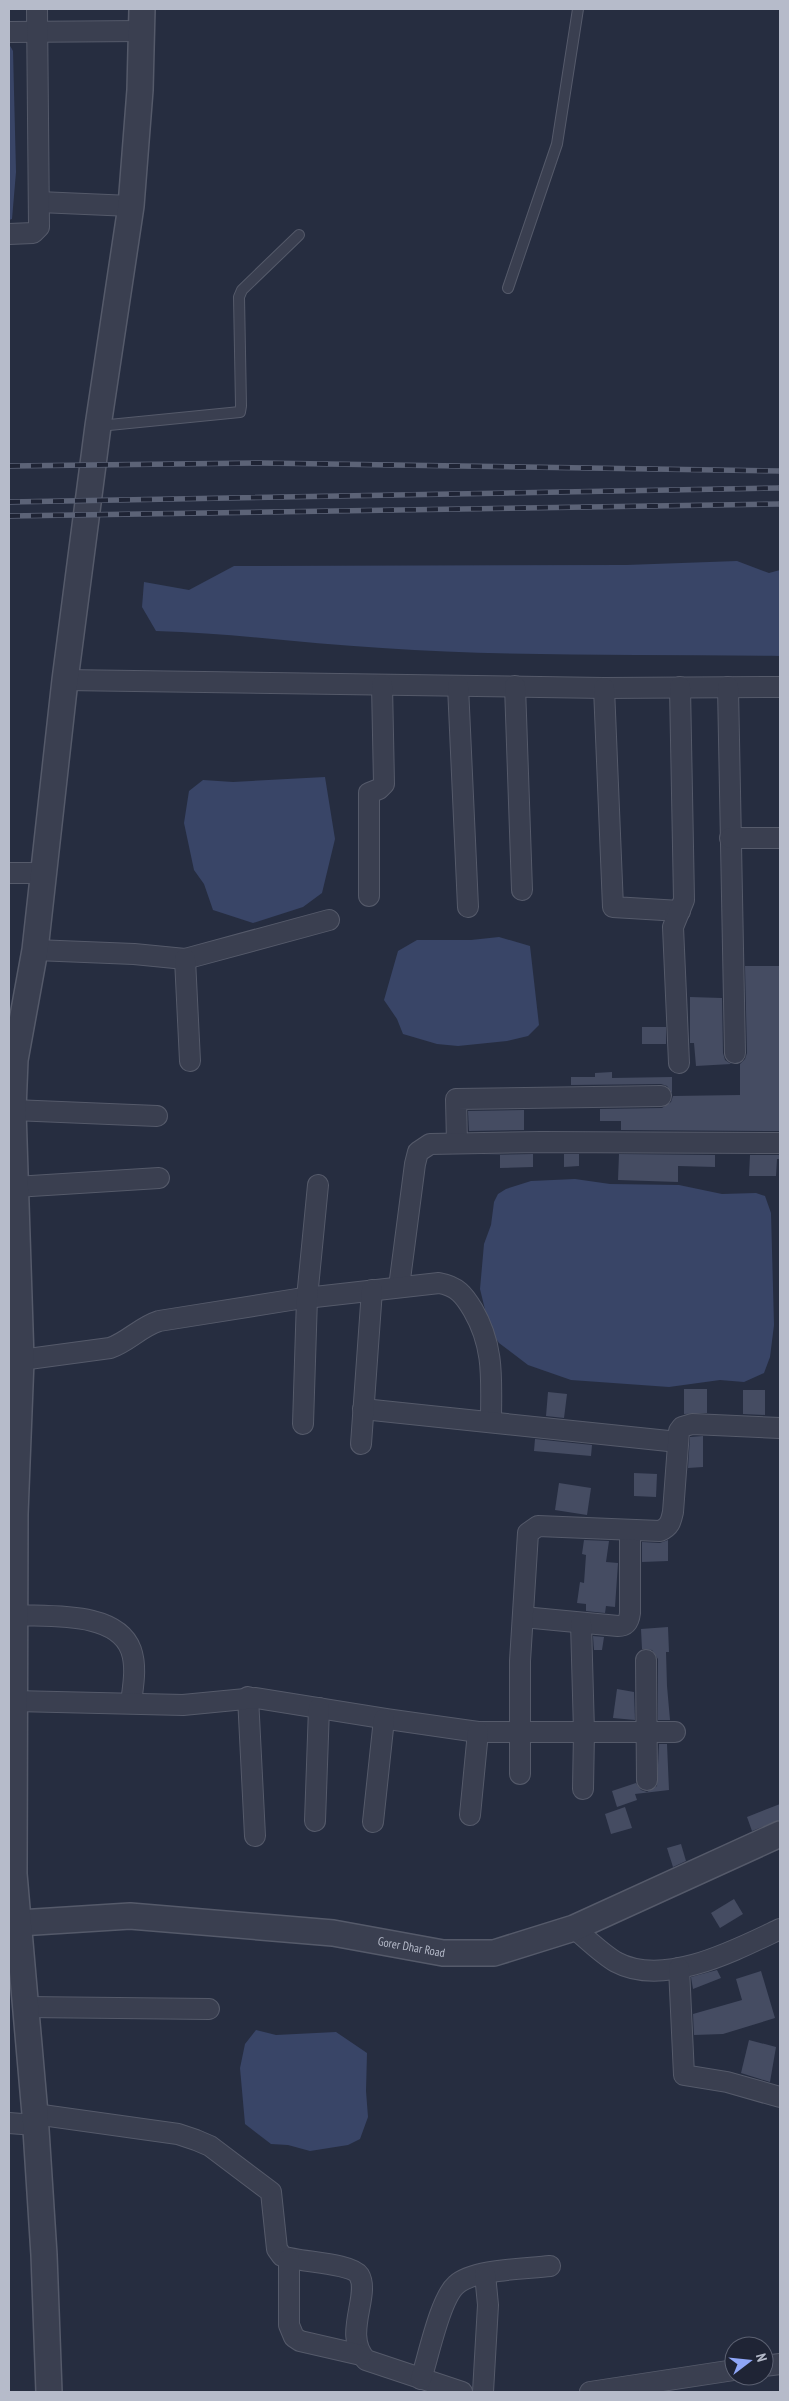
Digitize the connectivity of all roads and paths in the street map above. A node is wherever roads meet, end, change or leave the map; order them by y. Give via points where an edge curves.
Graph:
1 (37, 9) edge
2 (578, 9) edge
3 (142, 20) edge
4 (9, 32) edge
5 (37, 32) junction
6 (39, 202) junction
7 (131, 206) junction
8 (9, 234) edge
9 (299, 235) dead end
10 (508, 288) dead end
11 (98, 426) junction
12 (65, 680) junction
13 (382, 684) junction
14 (458, 686) junction
15 (515, 686) junction
16 (680, 687) junction
17 (728, 687) junction
18 (780, 687) edge
19 (604, 688) junction
20 (730, 838) junction
21 (780, 838) edge
22 (9, 872) edge
23 (44, 873) junction
24 (522, 890) dead end
25 (369, 896) dead end
26 (468, 907) dead end
27 (680, 911) junction
28 (329, 920) dead end
29 (35, 950) junction
30 (185, 959) junction
31 (735, 1053) dead end
32 (190, 1061) dead end
33 (679, 1064) dead end
34 (660, 1096) dead end
35 (13, 1110) junction
36 (157, 1116) dead end
37 (780, 1142) edge
38 (457, 1143) junction
39 (159, 1178) dead end
40 (318, 1185) dead end
41 (14, 1204) edge
42 (399, 1287) junction
43 (372, 1290) junction
44 (307, 1298) junction
45 (21, 1360) junction
46 (363, 1409) junction
47 (14, 1412) edge
48 (492, 1422) junction
49 (303, 1424) dead end
50 (780, 1428) edge
51 (678, 1442) junction
52 (360, 1444) dead end
53 (12, 1514) edge
54 (630, 1530) junction
55 (16, 1615) junction
56 (523, 1617) junction
57 (581, 1623) junction
58 (646, 1660) dead end
59 (13, 1686) edge
60 (248, 1698) junction
61 (132, 1703) junction
62 (319, 1708) junction
63 (384, 1719) junction
64 (478, 1732) junction
65 (521, 1732) junction
66 (584, 1732) junction
67 (645, 1732) junction
68 (675, 1732) dead end
69 (520, 1774) dead end
70 (647, 1780) dead end
71 (583, 1789) dead end
72 (470, 1815) dead end
73 (315, 1821) dead end
74 (372, 1822) dead end
75 (780, 1834) edge
76 (255, 1836) dead end
77 (14, 1925) edge
78 (574, 1928) junction
79 (780, 1929) edge
80 (679, 1968) junction
81 (26, 2007) junction
82 (209, 2009) dead end
83 (780, 2098) edge
84 (35, 2119) junction
85 (9, 2123) edge
86 (289, 2259) junction
87 (550, 2266) dead end
88 (485, 2274) junction
89 (361, 2355) junction
90 (724, 2374) edge
91 (421, 2379) junction
92 (704, 2383) edge
93 (49, 2392) edge
94 (462, 2392) edge
95 (483, 2392) edge
96 (590, 2392) edge

1 - 5 street
2 - 10 lane via 557,144
3 - 5 street
3 - 7 street
4 - 5 street
5 - 6 street
6 - 7 street
6 - 8 street via 38,230
7 - 11 street
9 - 11 lane via 242,290 239,297 240,412
11 - 12 street
12 - 13 street
12 - 23 street
13 - 14 street
13 - 25 street via 384,784 369,793
14 - 15 street
14 - 26 street
15 - 19 street
15 - 24 street
16 - 17 street
16 - 19 street
16 - 27 street via 684,900
17 - 18 street
17 - 20 street
19 - 27 street via 613,907
20 - 21 street
20 - 31 street
22 - 23 street
23 - 29 street
27 - 33 street via 674,927
28 - 30 street
29 - 30 street
29 - 35 street via 15,1060
30 - 32 street
34 - 38 street via 456,1099
35 - 36 street
35 - 41 street
37 - 38 street
38 - 42 street via 430,1144 418,1152
39 - 41 street
40 - 44 street
41 - 45 street
42 - 43 street
42 - 48 street via 439,1283 452,1285 464,1295 485,1332 490,1348
43 - 44 street
43 - 46 street
44 - 45 street via 159,1321 110,1348
44 - 49 street
45 - 47 street
46 - 48 street
46 - 52 street
47 - 53 street
48 - 51 street
50 - 51 street via 685,1425 679,1431
51 - 54 street via 670,1524 660,1531
53 - 55 street
54 - 56 street via 544,1526 532,1529 526,1545
54 - 57 street via 629,1621 622,1626
55 - 59 street
55 - 61 street via 93,1620 114,1629 131,1649 134,1675
56 - 57 street
56 - 65 street
57 - 66 street
58 - 67 street
59 - 61 street
59 - 77 street
60 - 61 street via 199,1704
60 - 62 street
60 - 76 street
62 - 63 street
62 - 73 street
63 - 64 street
63 - 74 street
64 - 65 street
64 - 72 street
65 - 66 street
65 - 69 street
66 - 67 street
66 - 71 street
67 - 68 street
67 - 70 street
75 - 78 street, Gorer Dhar Road
77 - 78 street, Gorer Dhar Road via 130,1916 333,1933 443,1953 469,1954 494,1953
77 - 81 street
78 - 80 street via 614,1961 625,1966
79 - 80 street via 744,1946
80 - 83 street via 684,2075 727,2082
81 - 82 street
81 - 84 street
84 - 85 street
84 - 86 street via 178,2134 210,2146 271,2192 277,2249
84 - 93 street
86 - 89 street via 289,2325 294,2337
86 - 89 street via 343,2267 359,2275 362,2284 356,2332
87 - 88 street
88 - 91 street via 464,2279 450,2292
88 - 95 street via 488,2305
89 - 91 street via 376,2366
90 - 92 street
91 - 94 street
92 - 96 street

